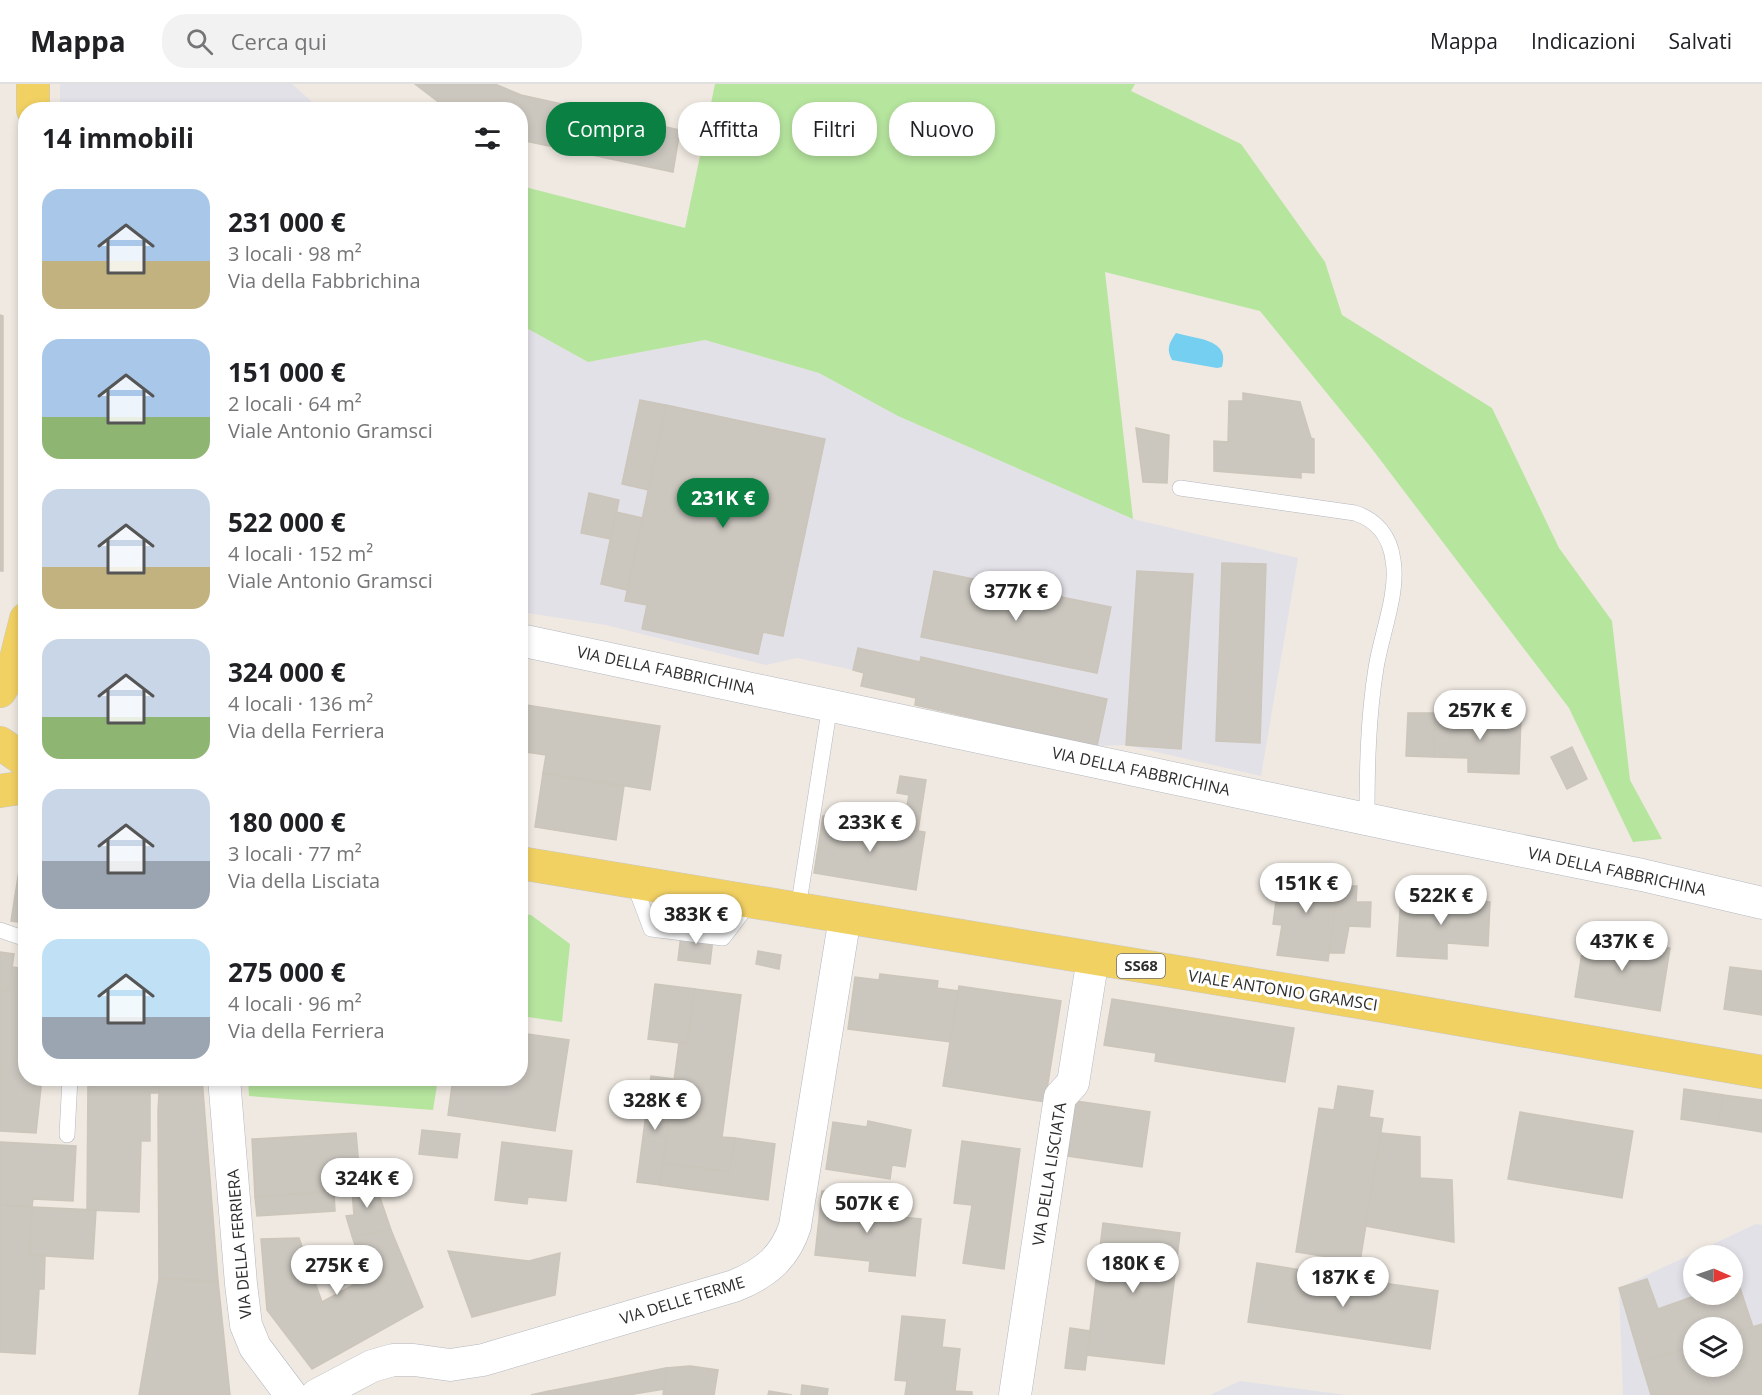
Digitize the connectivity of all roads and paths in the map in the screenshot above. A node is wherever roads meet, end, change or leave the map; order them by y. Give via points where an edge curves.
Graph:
1 (33, 84) edge
2 (33, 102) edge
3 (1180, 488) dead end
4 (528, 642) edge
5 (18, 656) edge
6 (11, 684) edge
7 (830, 705) junction
8 (0, 743) edge
9 (18, 755) edge
10 (18, 788) edge
11 (0, 791) edge
12 (1367, 819) junction
13 (528, 864) edge
14 (633, 882) junction
15 (751, 901) junction
16 (1762, 903) edge
17 (798, 909) junction
18 (845, 917) junction
19 (0, 930) edge
20 (18, 936) edge
21 (1093, 958) junction
22 (1762, 1072) edge
23 (70, 1086) edge
24 (225, 1086) edge
25 (67, 1135) dead end
26 (291, 1395) edge
27 (317, 1395) edge
28 (1015, 1395) edge

1 - 2 main road
3 - 12 lane via 1355,513 1372,522 1387,538 1395,568 1371,709
4 - 7 street, VIA DELLA FABBRICHINA
5 - 6 main road
7 - 12 street, VIA DELLA FABBRICHINA
7 - 17 lane
8 - 9 main road
10 - 11 main road
12 - 16 street, VIA DELLA FABBRICHINA
13 - 14 main road, VIALE ANTONIO GRAMSCI / SS68
14 - 15 main road, VIALE ANTONIO GRAMSCI / SS68
14 - 15 lane via 651,929 723,938
15 - 17 main road, VIALE ANTONIO GRAMSCI / SS68
17 - 18 main road, VIALE ANTONIO GRAMSCI / SS68
18 - 21 main road, VIALE ANTONIO GRAMSCI / SS68
18 - 27 street, VIA DELLE TERME via 795,1226 776,1262 734,1286 483,1360 450,1365 393,1360 372,1366
19 - 20 lane
21 - 22 main road, VIALE ANTONIO GRAMSCI / SS68
21 - 28 street, VIA DELLA LISCIATA via 1072,1083 1060,1097
23 - 25 lane
24 - 26 street, VIA DELLA FERRIERA via 246,1325 255,1347

